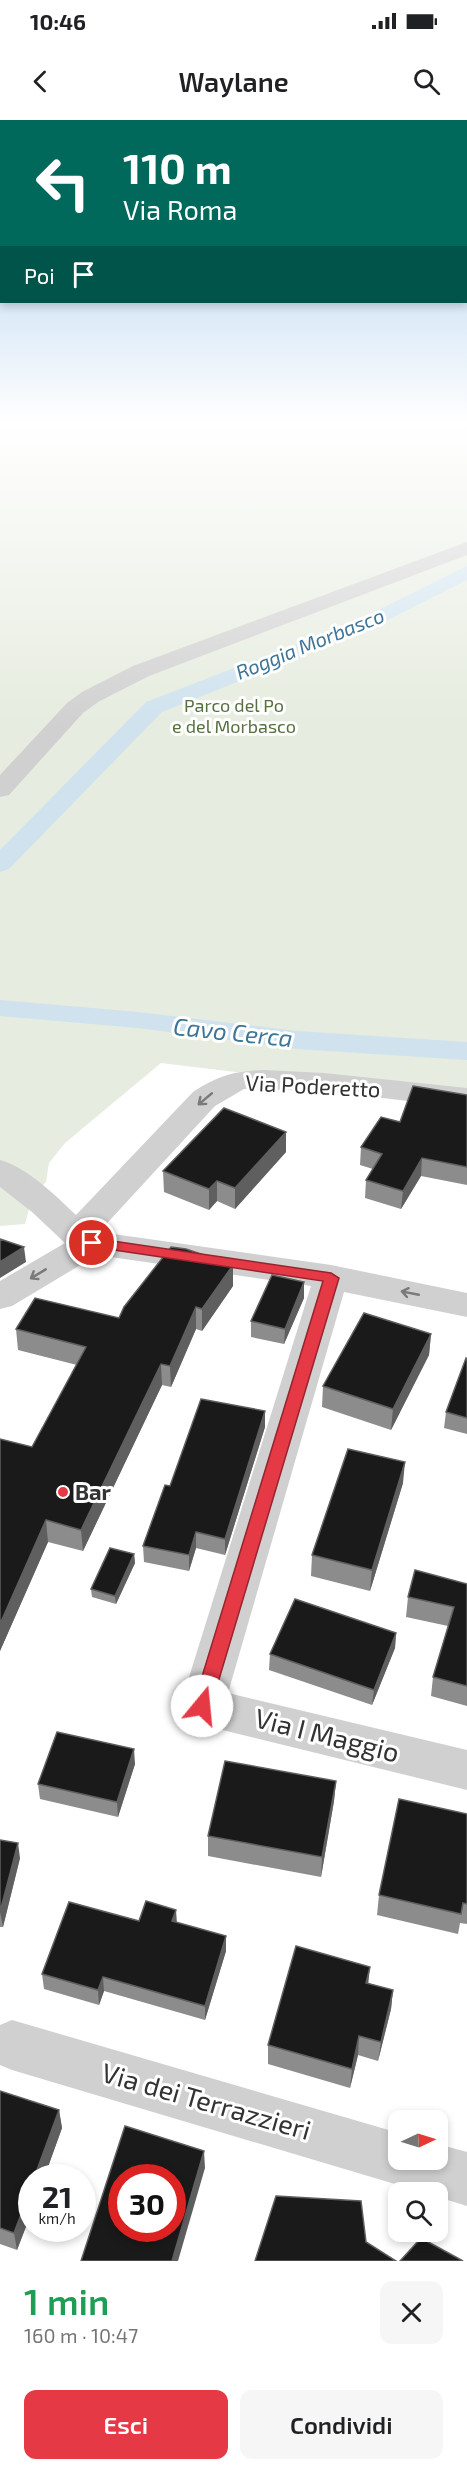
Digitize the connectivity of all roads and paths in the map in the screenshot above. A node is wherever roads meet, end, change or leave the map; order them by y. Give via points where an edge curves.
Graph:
1 (467, 548) edge
2 (0, 789) edge
3 (467, 1098) edge
4 (0, 1171) edge
5 (85, 1239) junction
6 (331, 1278) junction
7 (0, 1297) edge
8 (467, 1305) edge
9 (467, 1770) edge
10 (12, 2045) dead end
11 (388, 2156) edge
12 (437, 2170) edge
13 (467, 2179) edge

1 - 2 street via 114,684 75,708
3 -> 5 street, Via Poderetto via 324,1082 239,1080 204,1099
4 - 5 street
5 - 6 street
5 -> 7 street, Via Poderetto
8 -> 6 street
6 - 9 street, Via I Maggio via 202,1706
10 - 11 street, Via dei Terrazzieri
12 - 13 street

